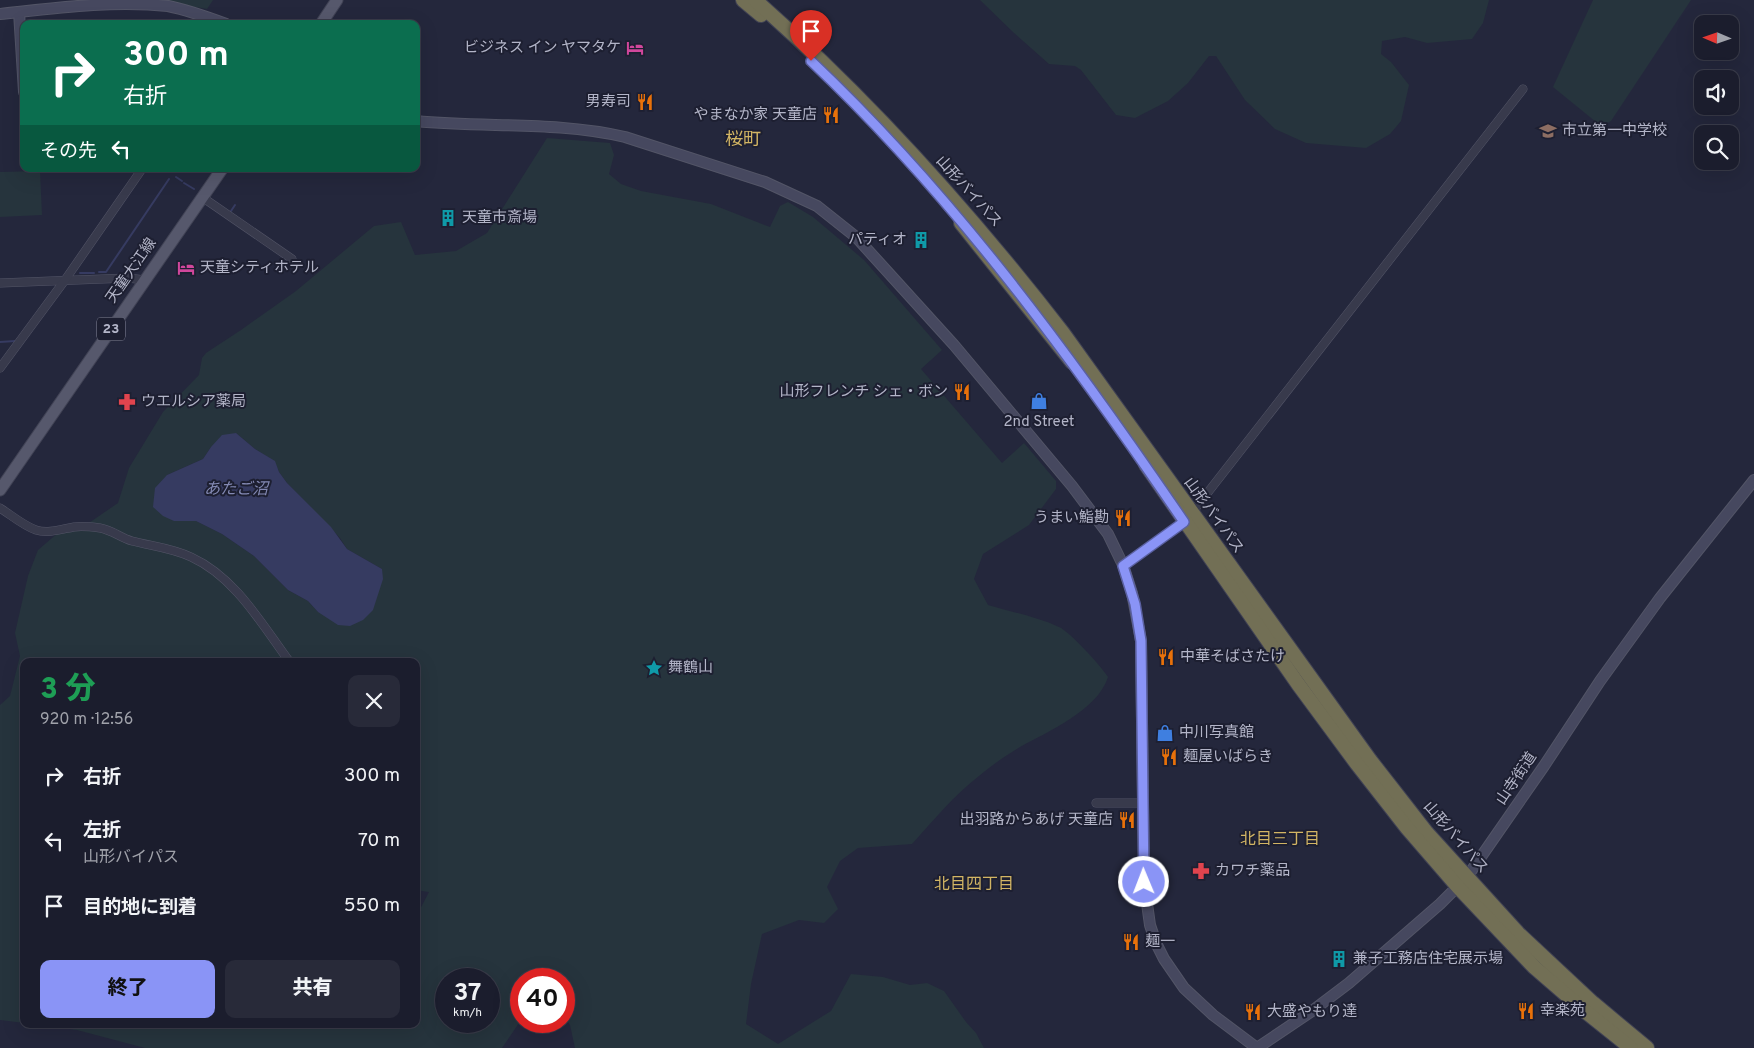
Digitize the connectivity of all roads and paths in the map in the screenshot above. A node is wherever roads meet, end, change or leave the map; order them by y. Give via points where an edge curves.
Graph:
1 (337, 0) edge
2 (743, 0) edge
3 (755, 0) edge
4 (115, 1) edge
5 (19, 12) junction
6 (0, 14) edge
7 (215, 20) edge
8 (324, 20) edge
9 (20, 28) edge
10 (1523, 88) dead end
11 (420, 121) edge
12 (140, 172) edge
13 (220, 172) edge
14 (202, 197) junction
15 (292, 258) dead end
16 (65, 280) junction
17 (145, 280) junction
18 (0, 283) edge
19 (0, 368) edge
20 (1754, 480) edge
21 (0, 490) edge
22 (0, 508) edge
23 (1188, 518) junction
24 (1123, 566) junction
25 (287, 658) edge
26 (1096, 803) dead end
27 (1144, 803) junction
28 (1462, 882) junction
29 (1257, 1048) edge
30 (1631, 1048) edge
31 (1647, 1048) edge

1 - 8 main road
2 - 23 highway, 山形バイパス via 840,88 954,214 1065,353
3 - 23 highway, 山形バイパス via 837,75 993,244 1063,333
4 - 5 street
4 - 7 street via 167,6
5 - 6 street
5 - 9 street
10 - 23 street
11 - 24 street via 547,126 604,132 765,182 817,206 856,237 954,345 1090,509 1108,534
12 - 16 street
13 - 14 main road, 天童大江線 / 23
14 - 15 street
14 - 17 main road, 天童大江線 / 23
16 - 17 street
16 - 18 street
16 - 19 street
17 - 21 main road, 天童大江線 / 23
20 - 28 street, 山寺街道 via 1649,613
22 - 25 street via 36,530 100,528 126,539 190,556 226,581 252,608
23 - 24 street
23 - 28 highway, 山形バイパス via 1298,684 1357,764
24 - 27 street via 1135,604 1141,641
26 - 27 street
27 - 29 street via 1146,903 1156,943 1184,988
28 - 29 street, 山寺街道 via 1349,983
28 - 30 highway, 山形バイパス via 1534,967
28 - 31 highway, 山形バイパス via 1593,1003

